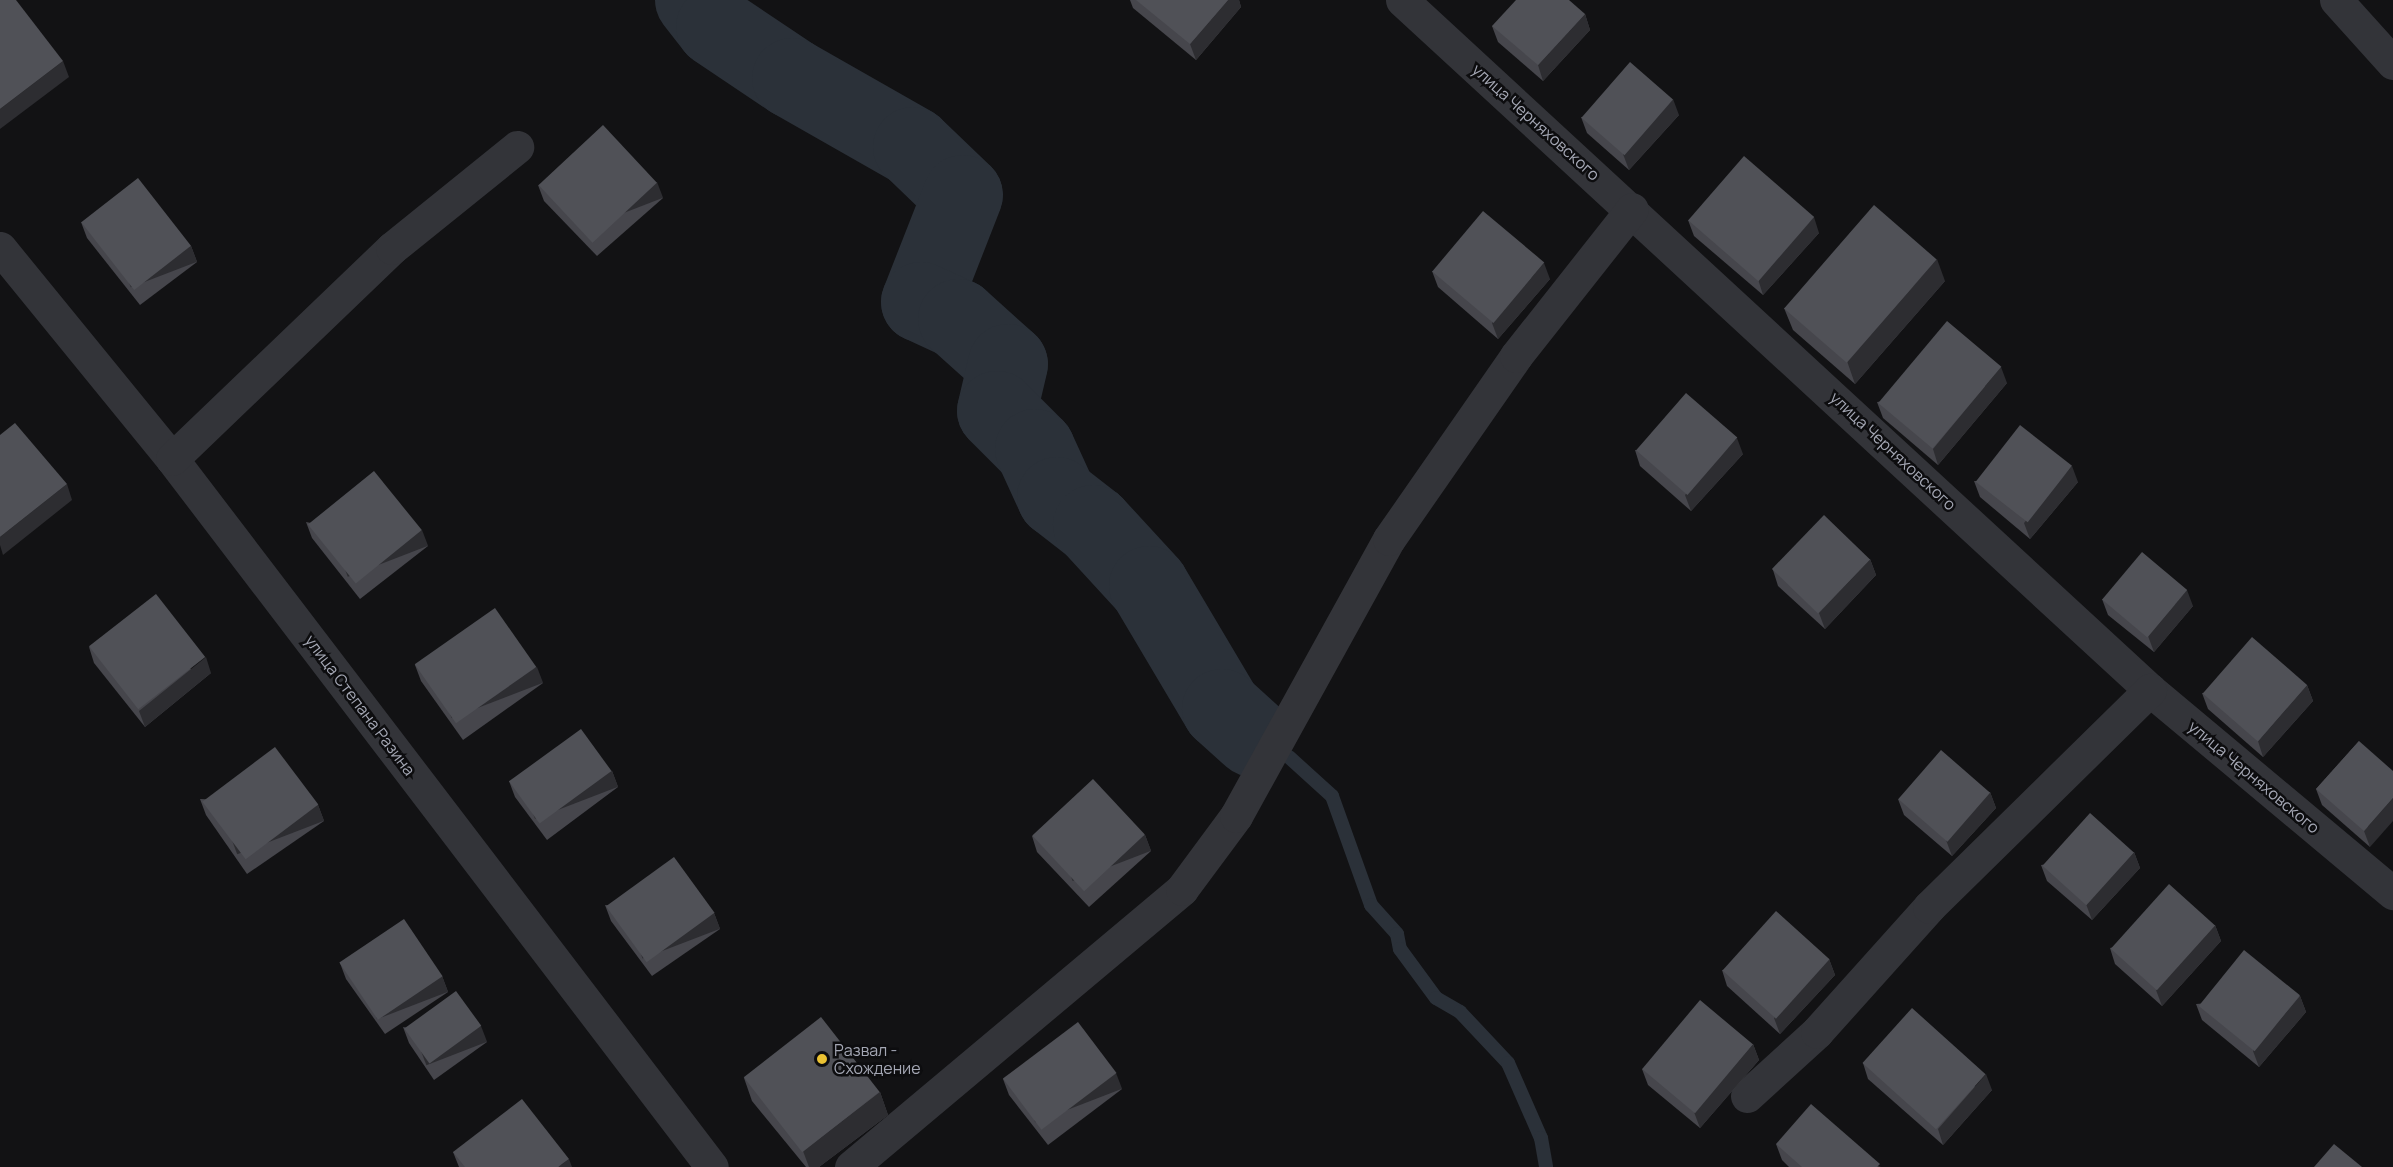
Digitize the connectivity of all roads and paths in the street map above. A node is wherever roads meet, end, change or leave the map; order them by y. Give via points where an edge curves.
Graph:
1 (1402, 0) edge
2 (2336, 0) edge
3 (2393, 63) edge
4 (517, 147) dead end
5 (1632, 209) junction
6 (0, 248) edge
7 (172, 459) junction
8 (2150, 690) junction
9 (2393, 893) edge
10 (1747, 1096) dead end
11 (712, 1167) edge
12 (851, 1167) edge

1 - 5 street, улица Черняховского
2 - 3 street
4 - 7 street via 392,249
5 - 8 street, улица Черняховского
5 - 12 street via 1516,356 1389,539 1236,816 1182,889
6 - 7 street, улица Степана Разина
7 - 11 street, улица Степана Разина
8 - 9 street, улица Черняховского
8 - 10 street via 1929,907 1817,1032

